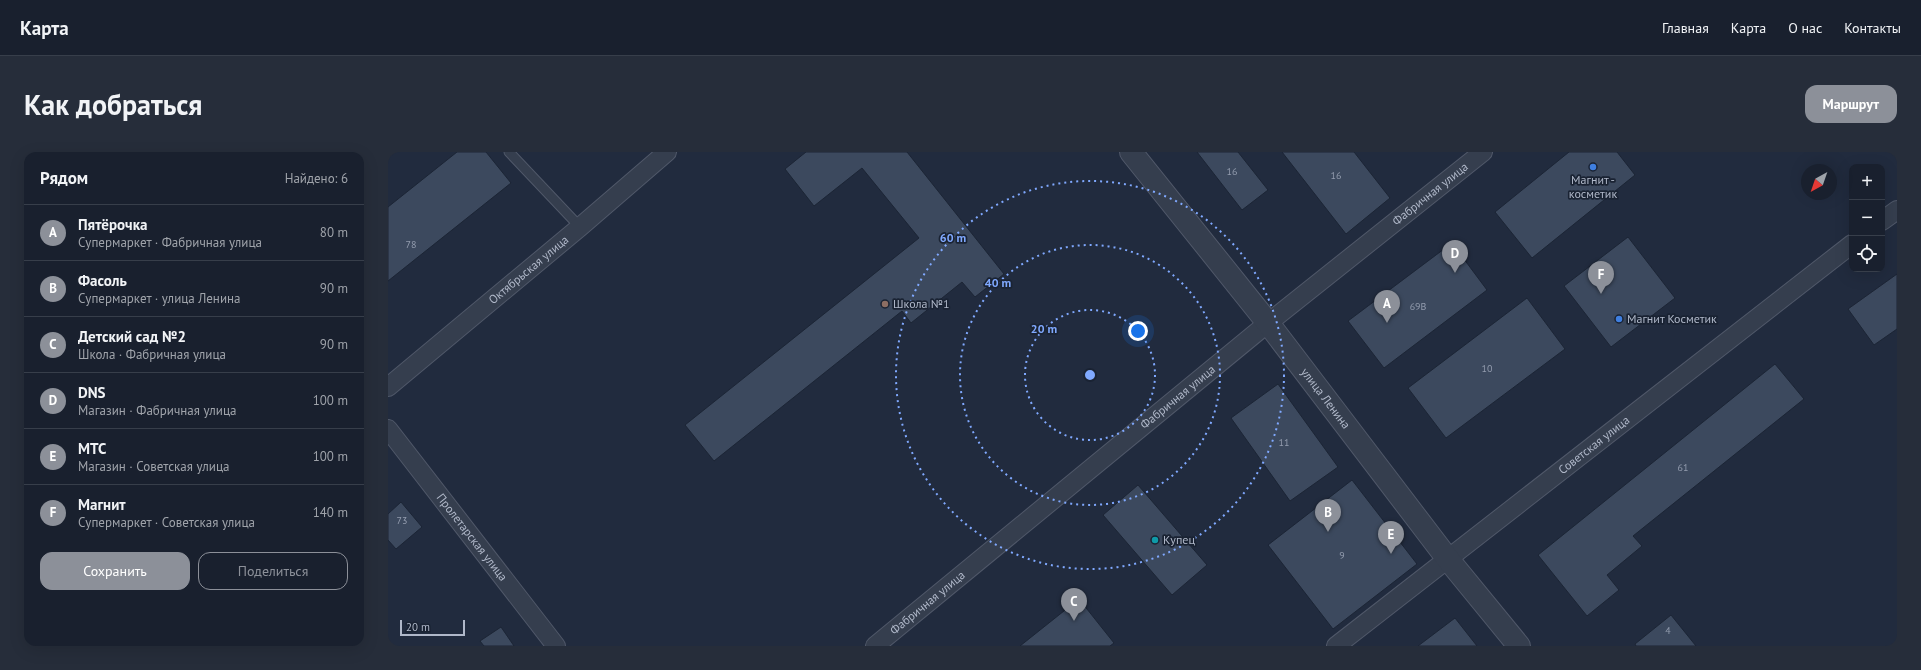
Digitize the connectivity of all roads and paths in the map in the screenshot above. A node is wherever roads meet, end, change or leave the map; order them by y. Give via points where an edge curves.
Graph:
1 (509, 152) edge
2 (668, 152) edge
3 (1131, 152) edge
4 (1483, 152) edge
5 (1897, 210) edge
6 (1885, 219) edge
7 (580, 227) junction
8 (1849, 246) edge
9 (1268, 323) junction
10 (388, 387) edge
11 (388, 429) edge
12 (1447, 558) junction
13 (556, 646) edge
14 (875, 646) edge
15 (1336, 646) edge
16 (1519, 646) edge

1 - 7 lane
2 - 7 street, Октябрьская улица
3 - 9 street, улица Ленина
4 - 9 street, Фабричная улица
5 - 6 street
7 - 10 street, Октябрьская улица
8 - 12 street, Советская улица
9 - 12 street, улица Ленина
9 - 14 street, Фабричная улица
11 - 13 street, Пролетарская улица
12 - 15 street, Советская улица
12 - 16 street, улица Ленина

